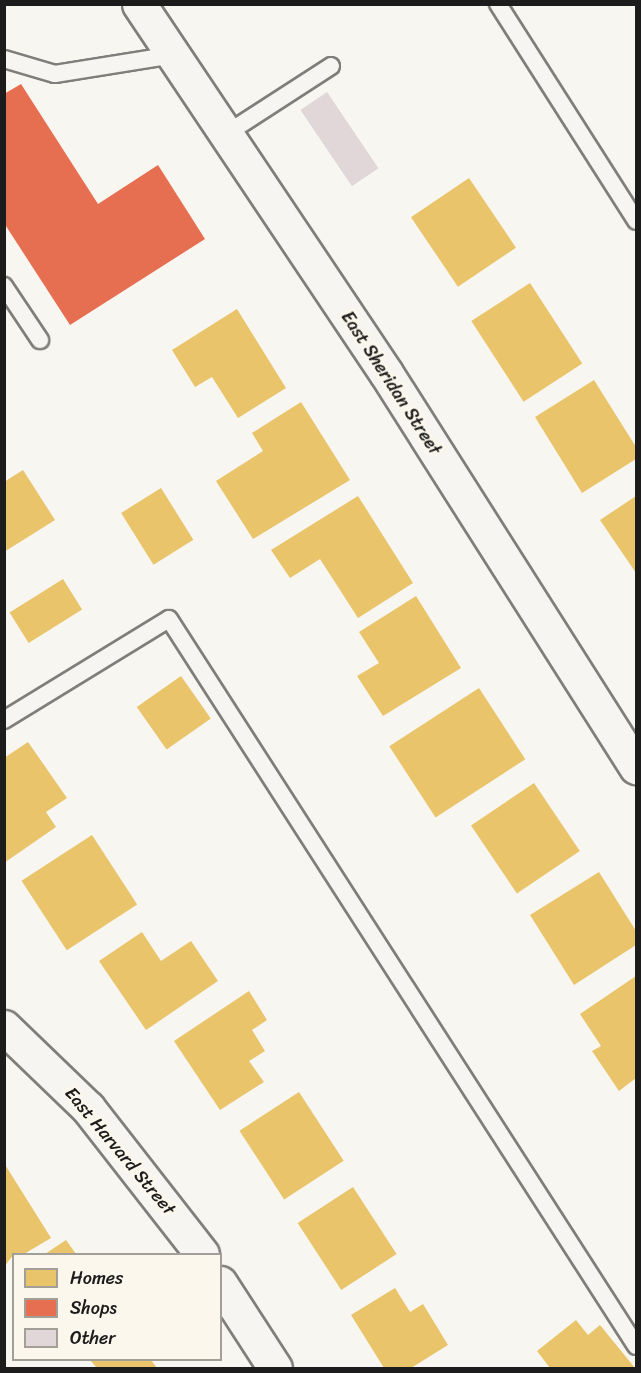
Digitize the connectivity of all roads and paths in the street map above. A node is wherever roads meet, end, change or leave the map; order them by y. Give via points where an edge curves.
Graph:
1 (139, 4) edge
2 (498, 4) edge
3 (173, 55) junction
4 (4, 59) edge
5 (331, 66) dead end
6 (226, 134) junction
7 (636, 221) edge
8 (4, 286) edge
9 (40, 340) dead end
10 (4, 720) edge
11 (636, 766) edge
12 (4, 1027) edge
13 (201, 1253) edge
14 (222, 1286) edge
15 (636, 1346) edge
16 (275, 1368) edge

1 - 3 street, East Sheridan Street
2 - 7 lane
3 - 4 lane via 55,74
3 - 6 street, East Sheridan Street
5 - 6 lane
6 - 11 street, East Sheridan Street
8 - 9 lane
10 - 15 lane via 168,619
12 - 13 street, East Harvard Street via 88,1108
14 - 16 street

